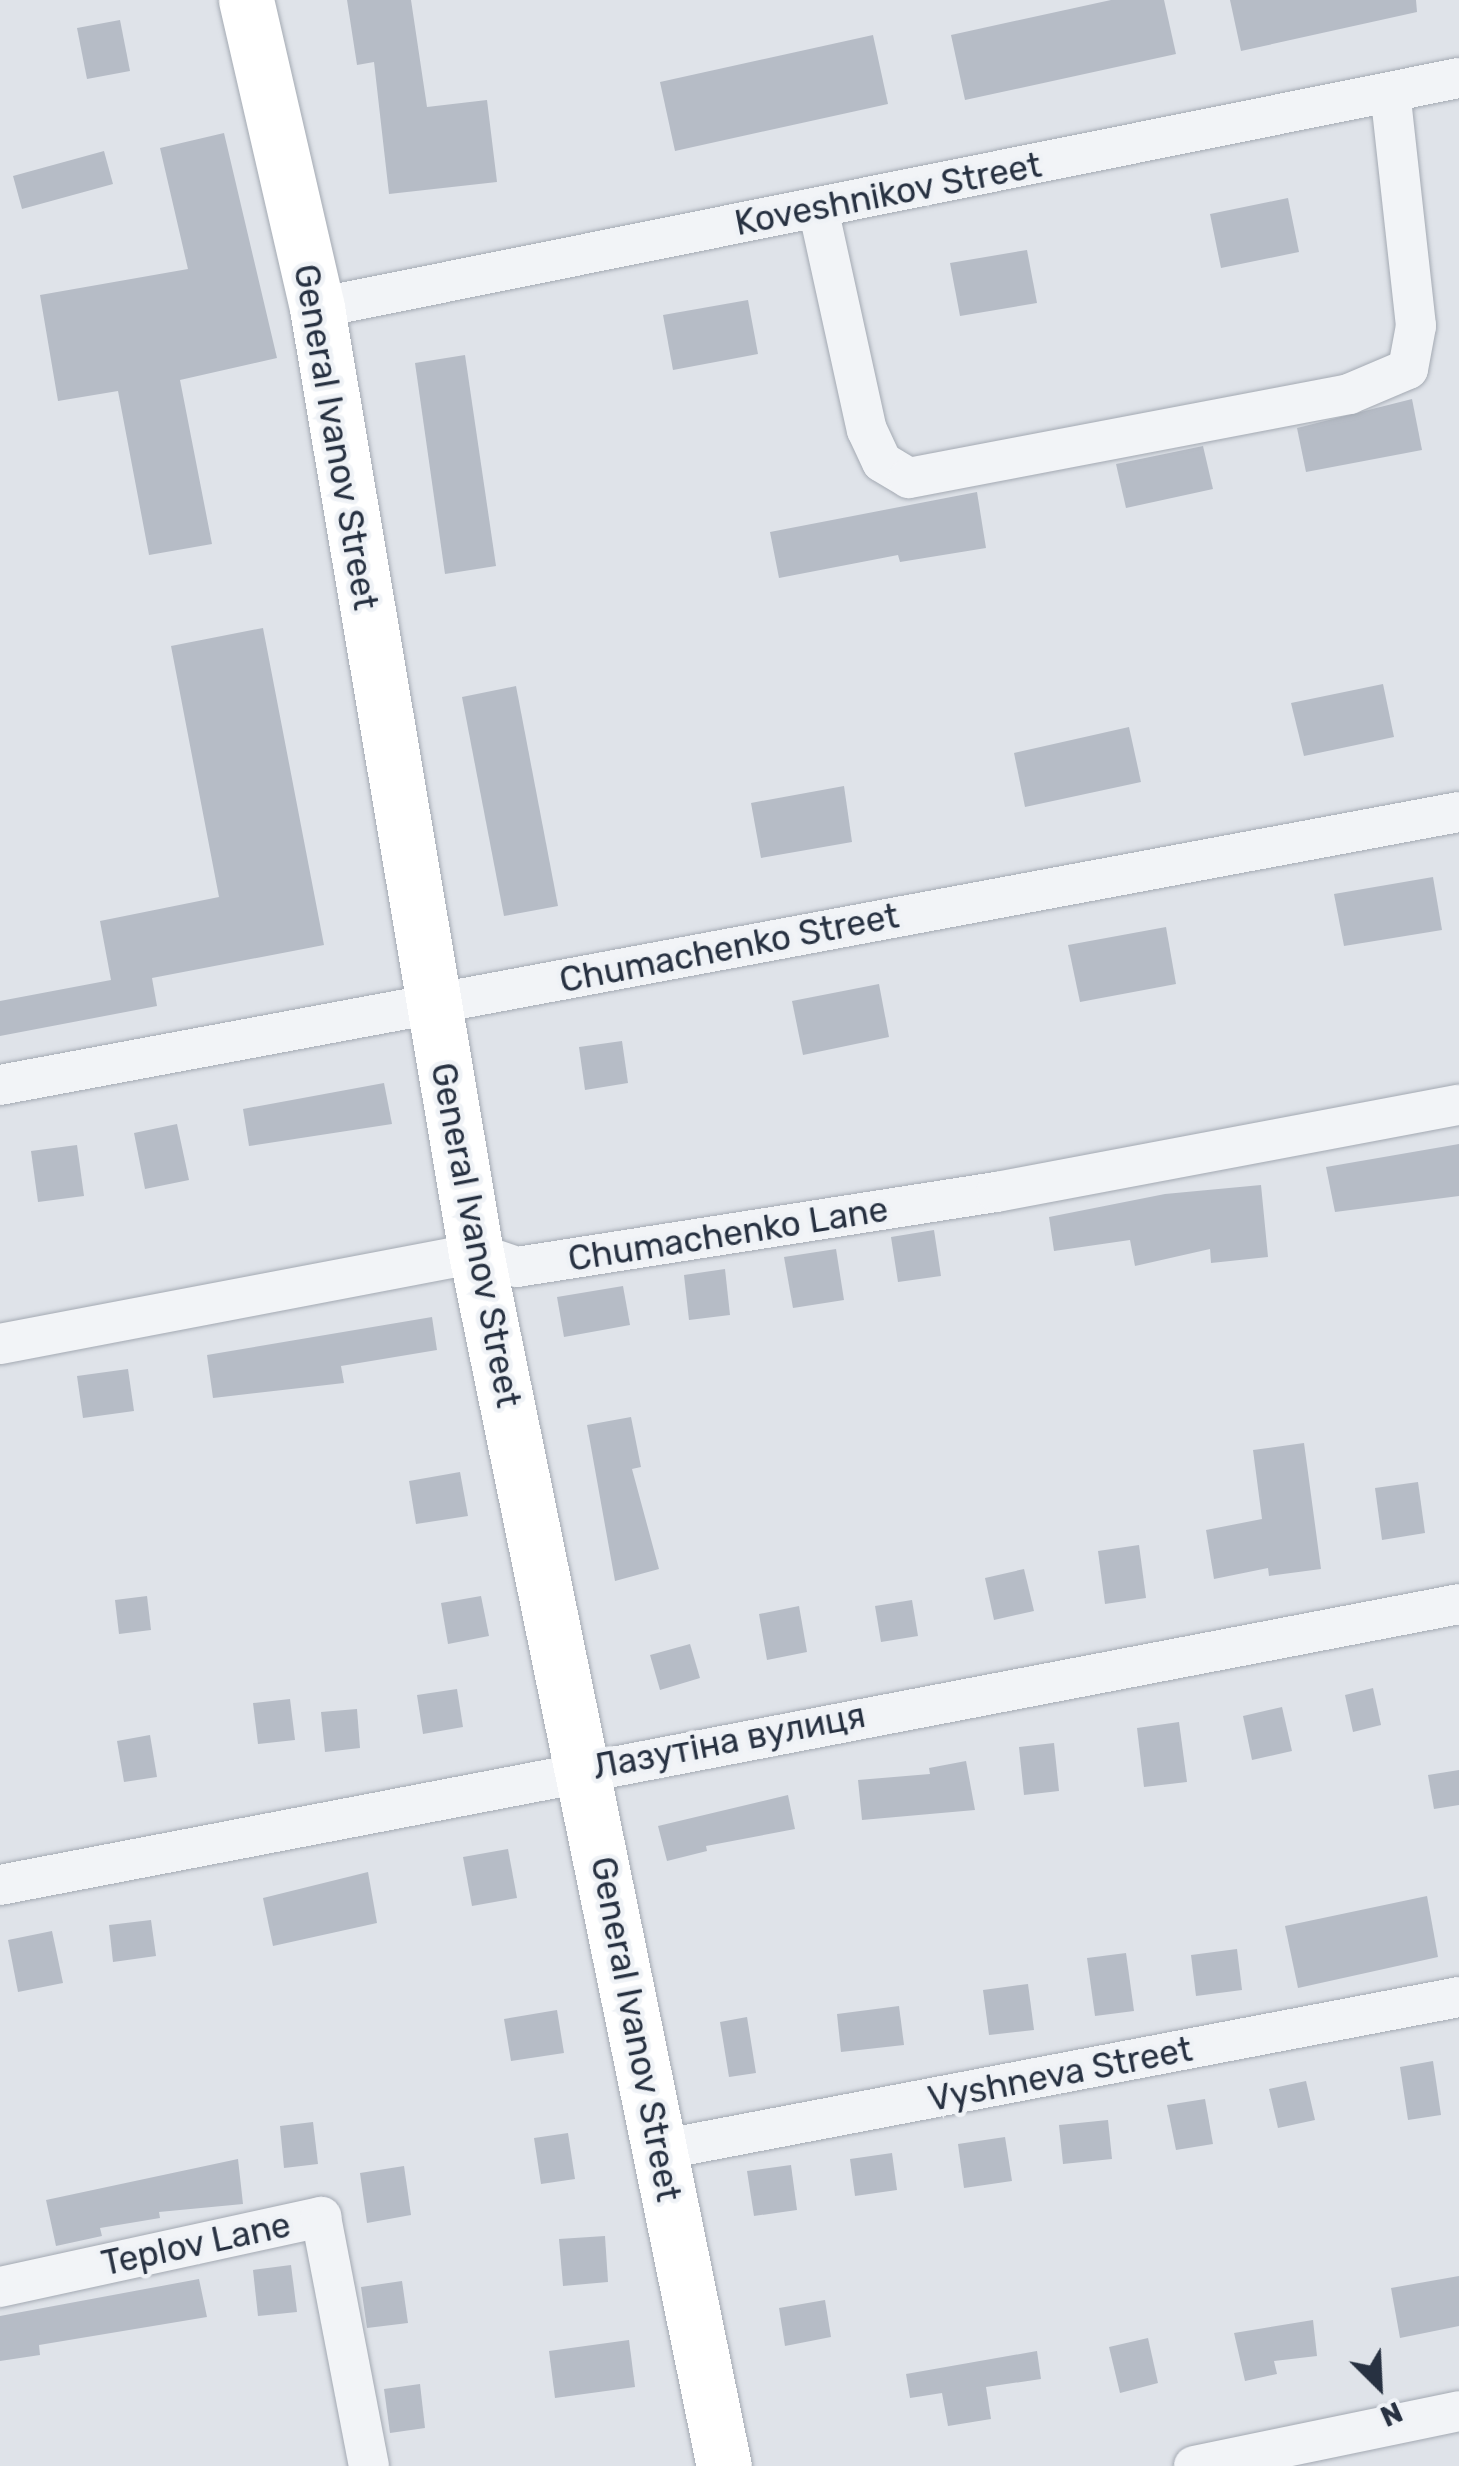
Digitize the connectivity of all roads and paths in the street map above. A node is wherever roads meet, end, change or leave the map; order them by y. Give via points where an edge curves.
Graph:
1 (246, 0) edge
2 (1459, 78) edge
3 (1390, 92) junction
4 (818, 208) junction
5 (316, 308) junction
6 (1459, 812) edge
7 (433, 1003) junction
8 (0, 1085) edge
9 (1459, 1105) edge
10 (476, 1253) junction
11 (0, 1344) edge
12 (1459, 1604) edge
13 (584, 1768) junction
14 (0, 1885) edge
15 (1459, 1997) edge
16 (660, 2150) junction
17 (0, 2287) edge
18 (1459, 2411) edge
19 (369, 2466) edge
20 (724, 2466) edge
21 (1194, 2466) edge

1 - 5 street, General Ivanov Street
2 - 3 street, Koveshnikov Street
3 - 4 street, Koveshnikov Street
3 - 4 street via 1416,326 1408,369 1349,394 910,478 882,462 867,430
4 - 5 street, Koveshnikov Street
5 - 7 street, General Ivanov Street
6 - 7 street, Chumachenko Street
7 - 8 street, Chumachenko Street
7 - 10 street, General Ivanov Street
9 - 10 street, Chumachenko Lane via 996,1192 517,1268
10 - 11 street, Chumachenko Lane
10 - 13 street, General Ivanov Street
12 - 13 street, Лазутіна вулиця
13 - 14 street, Лазутіна вулиця
13 - 16 street, General Ivanov Street
15 - 16 street, Vyshneva Street
16 - 20 street, General Ivanov Street
17 - 19 street, Teplov Lane via 321,2217
18 - 21 street

